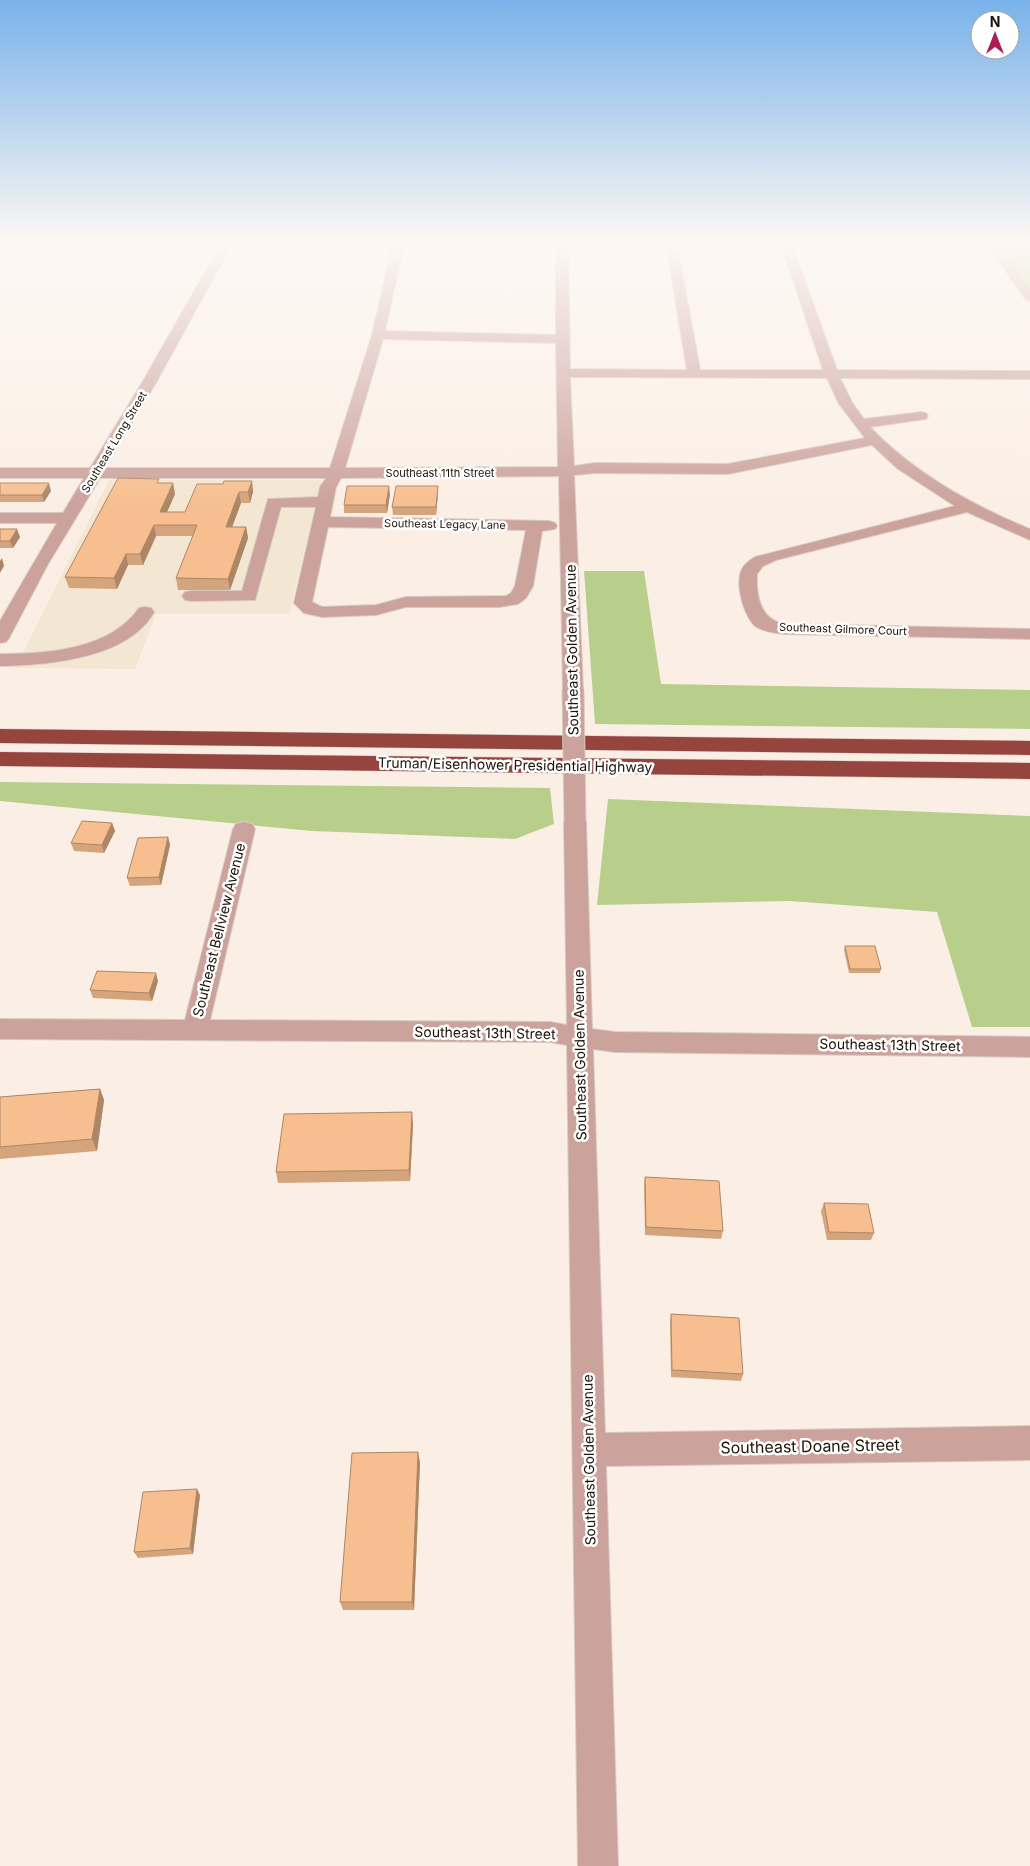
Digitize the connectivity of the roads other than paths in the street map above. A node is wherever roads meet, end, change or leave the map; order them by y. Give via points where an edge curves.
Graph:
1 (178, 331) edge
2 (379, 331) edge
3 (562, 331) edge
4 (686, 331) edge
5 (817, 331) edge
6 (378, 336) junction
7 (562, 339) junction
8 (564, 373) junction
9 (694, 374) junction
10 (832, 375) junction
11 (1030, 375) edge
12 (921, 416) dead end
13 (860, 424) junction
14 (876, 440) junction
15 (567, 471) junction
16 (0, 472) edge
17 (93, 473) junction
18 (330, 487) junction
19 (969, 507) junction
20 (0, 518) edge
21 (68, 518) junction
22 (321, 522) junction
23 (535, 526) junction
24 (569, 526) junction
25 (1030, 535) edge
26 (192, 596) edge
27 (0, 600) edge
28 (20, 600) junction
29 (145, 612) dead end
30 (1030, 634) edge
31 (0, 638) edge
32 (0, 660) edge
33 (0, 735) edge
34 (1030, 748) edge
35 (0, 759) edge
36 (901, 769) junction
37 (1030, 771) edge
38 (1030, 779) edge
39 (244, 830) dead end
40 (0, 1029) edge
41 (195, 1030) junction
42 (580, 1037) junction
43 (1030, 1047) edge
44 (1030, 1443) edge
45 (589, 1450) junction
46 (598, 1866) edge

1 - 17 street, Southeast Long Street
2 - 6 street
3 - 7 street, Southeast Golden Avenue
4 - 9 street
5 - 10 street
6 - 7 street
6 - 18 street
7 - 8 street, Southeast Golden Avenue
8 - 9 street
8 - 15 street, Southeast Golden Avenue
9 - 10 street
10 - 11 street
10 - 13 street
12 - 13 street
13 - 14 street
14 - 15 street, Southeast 11th Street via 728,469 595,468
14 - 19 street via 911,470
15 - 18 street, Southeast 11th Street
15 - 24 street, Southeast Golden Avenue
16 - 17 street
17 - 18 street via 158,473 158,481 173,486
17 - 21 street, Southeast Long Street
18 - 22 street
18 - 26 street via 274,502 249,596
19 - 25 street
19 - 30 street, Southeast Gilmore Court via 760,561 750,569 747,579 758,618 770,626 785,629
20 - 21 street
21 - 28 street, Southeast Long Street
22 - 23 street, Southeast Legacy Lane
22 - 23 street via 303,603 322,612 376,610 406,602 512,601 524,586
23 - 24 street, Southeast Legacy Lane
24 - 42 street, Southeast Golden Avenue, bridge
27 - 28 street
28 - 31 street, Southeast Long Street
29 - 32 street via 108,643 54,658
33 - 34 highway, Truman/Eisenhower Presidential Highway
35 - 36 highway, Truman/Eisenhower Presidential Highway
36 - 37 highway, Truman/Eisenhower Presidential Highway
36 - 38 highway
39 - 41 street, Southeast Bellview Avenue
40 - 41 street, Southeast 13th Street
41 - 42 street, Southeast 13th Street via 550,1032
42 - 43 street, Southeast 13th Street via 616,1042
42 - 45 street, Southeast Golden Avenue
44 - 45 street, Southeast Doane Street
45 - 46 street, Southeast Golden Avenue

